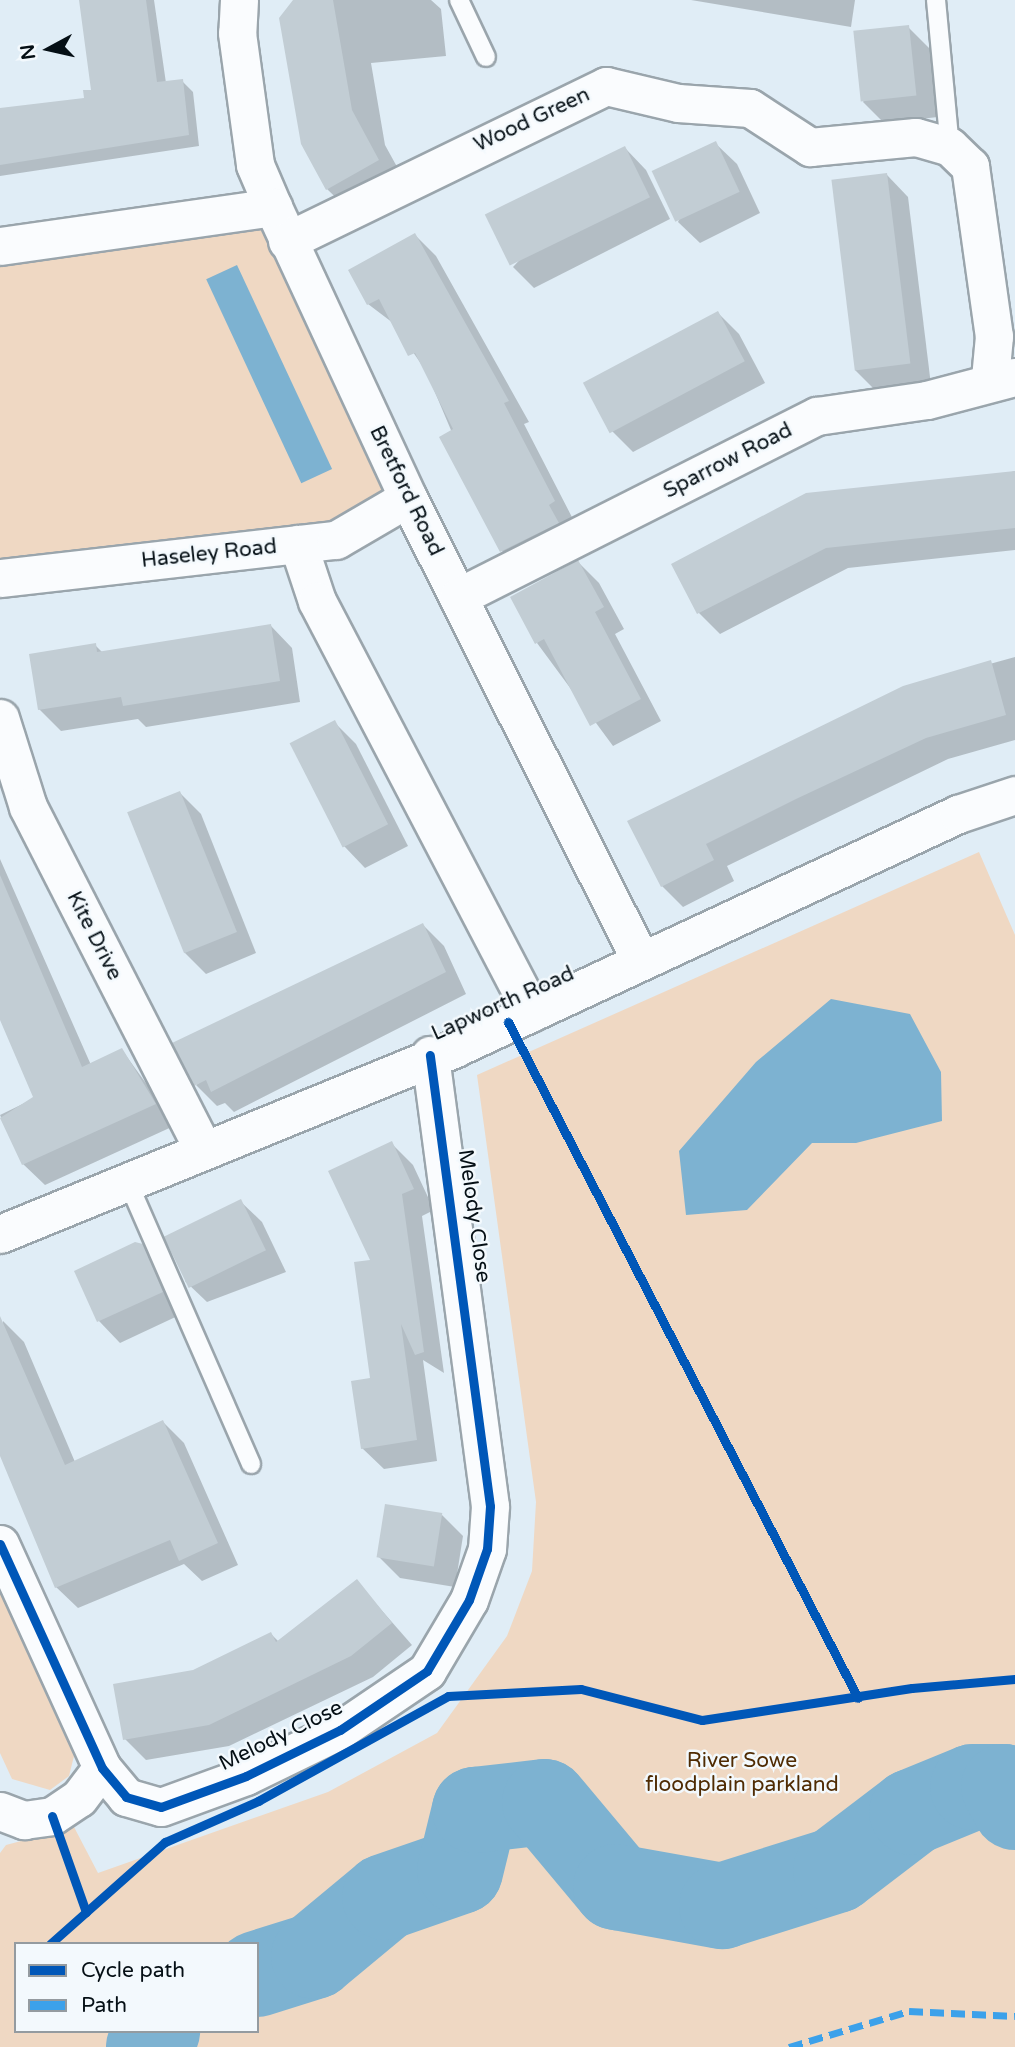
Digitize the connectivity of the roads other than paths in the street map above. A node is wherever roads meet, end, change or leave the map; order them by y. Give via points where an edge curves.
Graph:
1 (239, 0) edge
2 (459, 0) edge
3 (936, 0) edge
4 (486, 57) dead end
5 (950, 148) junction
6 (272, 208) junction
7 (287, 241) junction
8 (0, 246) edge
9 (1003, 377) edge
10 (408, 498) junction
11 (298, 544) junction
12 (0, 578) edge
13 (458, 597) junction
14 (0, 718) edge
15 (1015, 795) edge
16 (641, 961) junction
17 (532, 1012) junction
18 (430, 1055) junction
19 (202, 1147) junction
20 (127, 1180) junction
21 (0, 1234) edge
22 (251, 1464) dead end
23 (0, 1544) edge
24 (102, 1768) junction
25 (0, 1811) edge

1 - 6 street, Bretford Road via 237,33 255,165
2 - 4 lane
3 - 5 lane
5 - 7 street, Wood Green via 916,137 810,147 750,108 678,103 606,86
5 - 9 street via 970,166
6 - 7 street, Bretford Road
6 - 8 street
7 - 10 street, Bretford Road
9 - 13 street, Sparrow Road via 927,400 817,416
10 - 11 street, Haseley Road via 336,541
10 - 13 street, Bretford Road
11 - 12 street, Haseley Road
11 - 17 street via 317,601
13 - 16 street, Bretford Road
14 - 19 street, Kite Drive via 28,807
15 - 16 street, Lapworth Road via 958,814
16 - 17 street, Lapworth Road
17 - 18 street, Lapworth Road
18 - 19 street, Lapworth Road
18 - 24 street, Melody Close via 490,1506 486,1549 469,1600 427,1671 340,1730 246,1776 161,1807 126,1797
19 - 20 street, Lapworth Road
20 - 21 street, Lapworth Road
20 - 22 lane
23 - 24 street, Melody Close
24 - 25 street via 79,1798 52,1816 24,1820

